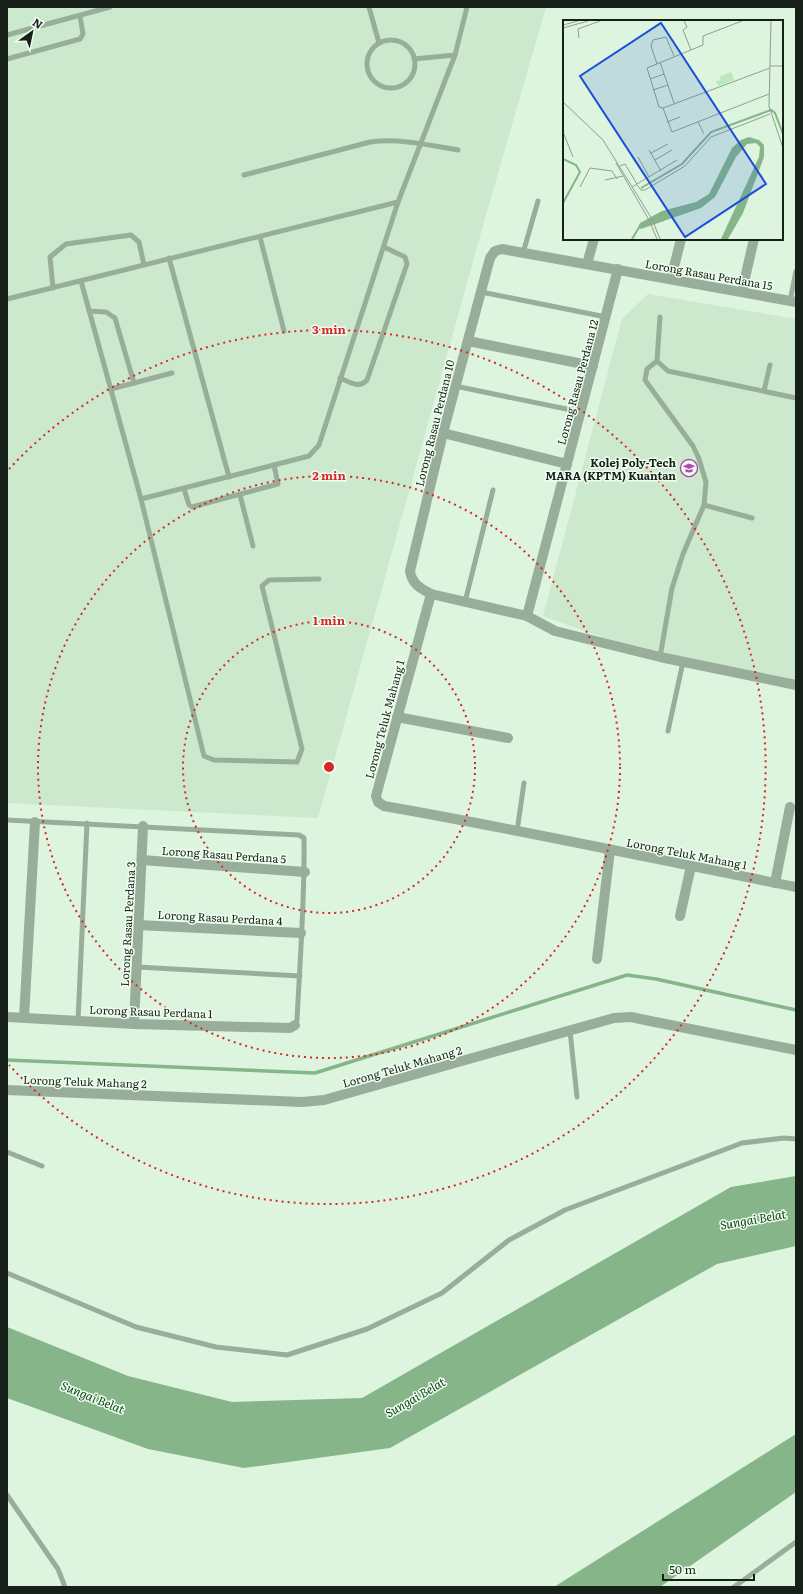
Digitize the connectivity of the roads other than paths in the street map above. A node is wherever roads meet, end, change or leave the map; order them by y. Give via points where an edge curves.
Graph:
1 (110, 7) edge
2 (370, 7) edge
3 (467, 7) edge
4 (80, 16) junction
5 (7, 35) edge
6 (379, 43) junction
7 (455, 55) junction
8 (7, 59) edge
9 (414, 59) junction
10 (420, 144) junction
11 (458, 150) dead end
12 (244, 176) dead end
13 (538, 201) dead end
14 (398, 202) junction
15 (260, 237) junction
16 (594, 240) edge
17 (681, 240) edge
18 (754, 240) edge
19 (384, 247) junction
20 (495, 251) joint
21 (523, 253) junction
22 (169, 258) junction
23 (587, 264) junction
24 (144, 265) junction
25 (618, 269) junction
26 (796, 271) edge
27 (672, 279) junction
28 (81, 281) junction
29 (795, 283) edge
30 (53, 288) junction
31 (742, 291) junction
32 (481, 292) junction
33 (7, 299) edge
34 (793, 301) edge
35 (89, 311) junction
36 (606, 317) junction
37 (660, 317) dead end
38 (284, 332) dead end
39 (468, 341) junction
40 (657, 361) junction
41 (770, 365) dead end
42 (593, 366) junction
43 (172, 373) dead end
44 (340, 378) junction
45 (134, 383) junction
46 (455, 386) junction
47 (111, 389) junction
48 (764, 391) junction
49 (796, 398) edge
50 (581, 412) junction
51 (443, 433) junction
52 (567, 464) junction
53 (274, 465) junction
54 (229, 477) junction
55 (184, 488) junction
56 (493, 490) dead end
57 (240, 495) junction
58 (141, 500) junction
59 (704, 505) junction
60 (752, 518) dead end
61 (253, 546) dead end
62 (319, 578) dead end
63 (431, 594) junction
64 (465, 602) junction
65 (527, 616) junction
66 (660, 657) junction
67 (683, 662) junction
68 (796, 685) edge
69 (398, 717) junction
70 (668, 731) dead end
71 (508, 738) dead end
72 (524, 783) dead end
73 (790, 807) dead end
74 (7, 820) edge
75 (35, 822) junction
76 (87, 823) junction
77 (143, 826) junction
78 (517, 831) junction
79 (610, 850) junction
80 (142, 860) junction
81 (691, 866) junction
82 (305, 872) junction
83 (775, 883) junction
84 (796, 887) edge
85 (680, 916) dead end
86 (138, 925) junction
87 (301, 934) junction
88 (597, 959) dead end
89 (137, 967) junction
90 (300, 976) junction
91 (7, 1017) edge
92 (24, 1018) junction
93 (78, 1021) junction
94 (134, 1024) junction
95 (294, 1025) joint
96 (570, 1030) junction
97 (796, 1050) edge
98 (7, 1090) edge
99 (577, 1097) dead end
100 (796, 1139) edge
101 (7, 1152) edge
102 (42, 1166) dead end
103 (7, 1273) edge
104 (7, 1495) edge
105 (796, 1542) edge
106 (64, 1587) edge
107 (734, 1587) edge

1 - 4 lane
2 - 6 lane
3 - 7 lane
4 - 5 lane
4 - 8 lane via 83,34 80,39
6 - 9 lane via 385,40 400,42 412,52
6 - 9 lane via 372,49 367,64 368,71 378,84 394,88 408,81 415,67
7 - 9 lane
7 - 10 lane
10 - 11 lane
10 - 12 lane via 370,142
10 - 14 lane
13 - 21 lane
14 - 15 lane
14 - 19 lane
15 - 22 lane
15 - 38 lane
16 - 23 street
17 - 27 street
18 - 31 street
19 - 44 lane
19 - 44 lane via 405,257 407,264 367,380 364,384 358,385
20 - 21 street, Lorong Rasau Perdana 15 via 502,249
20 - 32 street, Lorong Rasau Perdana 10 via 490,258
21 - 23 street, Lorong Rasau Perdana 15
22 - 24 lane
22 - 54 lane
23 - 25 street, Lorong Rasau Perdana 15
24 - 28 lane
24 - 30 lane via 139,242 131,235 66,244 50,257
25 - 27 street, Lorong Rasau Perdana 15
25 - 36 street, Lorong Rasau Perdana 12
26 - 29 lane
27 - 31 street, Lorong Rasau Perdana 15
28 - 30 lane
28 - 35 lane
29 - 34 lane
30 - 33 lane
31 - 34 street, Lorong Rasau Perdana 15
32 - 36 lane
32 - 39 street, Lorong Rasau Perdana 10
35 - 45 lane via 106,312 115,318
35 - 47 lane
36 - 42 street, Lorong Rasau Perdana 12
37 - 40 lane
39 - 42 street
39 - 46 street, Lorong Rasau Perdana 10
40 - 48 lane via 668,371
40 - 59 lane via 648,370 646,380 693,446 706,482
41 - 48 lane
42 - 50 street, Lorong Rasau Perdana 12
43 - 45 lane
44 - 53 lane via 315,451 309,456
45 - 47 lane
46 - 50 lane
46 - 51 street, Lorong Rasau Perdana 10
47 - 58 lane
48 - 49 lane
50 - 52 street, Lorong Rasau Perdana 12
51 - 52 street
51 - 63 street, Lorong Rasau Perdana 10 via 410,571 411,579 418,587
52 - 65 street, Lorong Rasau Perdana 12
53 - 54 lane
53 - 57 lane via 278,484
54 - 55 lane
55 - 57 lane via 189,506 192,507
55 - 58 lane
56 - 64 lane
57 - 61 lane
58 - 62 lane via 204,756 214,760 297,762 302,749 262,586 269,580
59 - 60 lane
59 - 66 lane via 672,588
63 - 64 street
63 - 69 street, Lorong Teluk Mahang 1
64 - 65 street
65 - 66 street via 555,631
66 - 67 street
67 - 68 street
67 - 70 lane
69 - 71 street
69 - 78 street, Lorong Teluk Mahang 1 via 376,796 378,802 384,806
72 - 78 lane
73 - 83 street
74 - 75 lane
75 - 76 lane
75 - 92 street
76 - 77 lane
76 - 93 lane
77 - 80 street, Lorong Rasau Perdana 3
77 - 82 lane via 299,835 304,838
78 - 79 street, Lorong Teluk Mahang 1
79 - 81 street, Lorong Teluk Mahang 1
79 - 88 street
80 - 82 street, Lorong Rasau Perdana 5
80 - 86 street, Lorong Rasau Perdana 3
81 - 83 street, Lorong Teluk Mahang 1
81 - 85 street
82 - 87 lane
83 - 84 street, Lorong Teluk Mahang 1
86 - 87 street, Lorong Rasau Perdana 4
86 - 89 street, Lorong Rasau Perdana 3
87 - 90 lane
89 - 90 lane
89 - 94 street, Lorong Rasau Perdana 3
90 - 95 lane via 297,1020
91 - 92 street, Lorong Rasau Perdana 1
92 - 93 street, Lorong Rasau Perdana 1
93 - 94 street, Lorong Rasau Perdana 1
94 - 95 street, Lorong Rasau Perdana 1 via 290,1028
96 - 97 street, Lorong Teluk Mahang 2 via 614,1018 631,1018
96 - 98 street, Lorong Teluk Mahang 2 via 324,1100 302,1102
96 - 99 lane
100 - 103 lane via 742,1143 565,1210 509,1240 442,1293 367,1329 287,1354 216,1347 136,1327
101 - 102 lane
104 - 106 lane via 58,1569
105 - 107 lane

